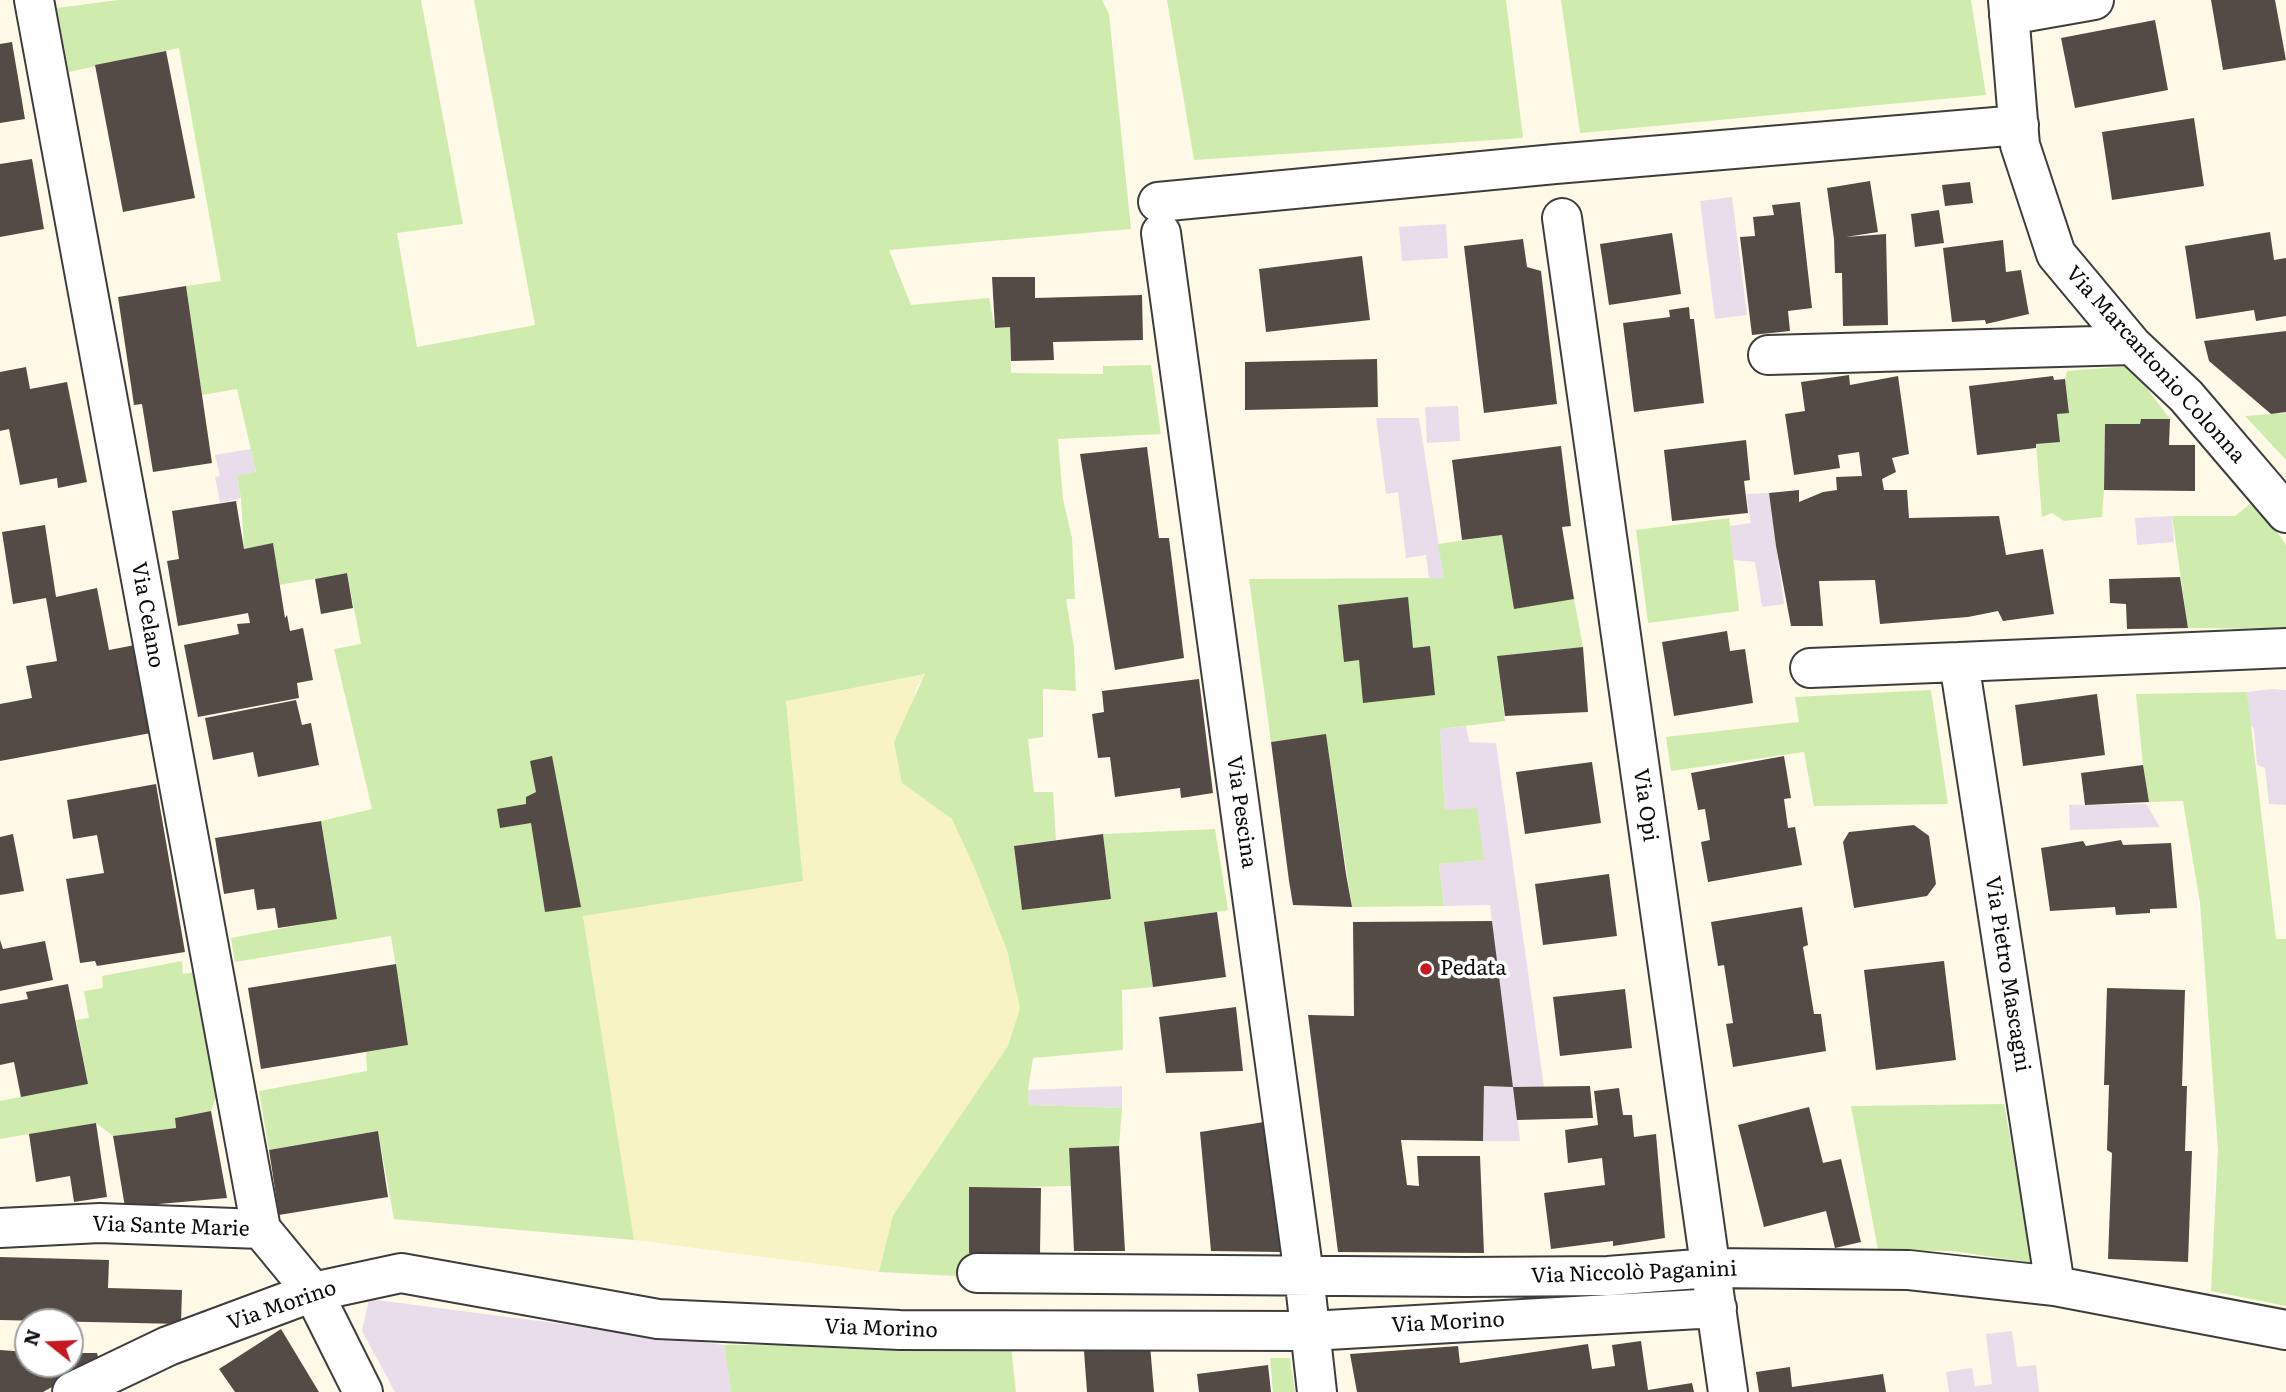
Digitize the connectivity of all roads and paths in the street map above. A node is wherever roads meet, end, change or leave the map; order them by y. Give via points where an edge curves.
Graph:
1 (34, 0) edge
2 (2094, 0) edge
3 (2009, 7) edge
4 (2019, 125) junction
5 (1562, 218) dead end
6 (2132, 345) junction
7 (1768, 355) dead end
8 (2286, 513) edge
9 (2286, 648) edge
10 (1959, 662) junction
11 (1810, 668) dead end
12 (0, 1228) edge
13 (261, 1229) junction
14 (1710, 1268) junction
15 (977, 1273) dead end
16 (1304, 1275) junction
17 (2055, 1286) junction
18 (313, 1292) junction
19 (1717, 1308) junction
20 (2286, 1330) edge
21 (1310, 1331) junction
22 (72, 1392) edge
23 (363, 1392) edge
24 (1317, 1392) edge
25 (1728, 1392) edge

1 - 13 street, Via Celano
2 - 3 street
3 - 4 street, Via Marcantonio Colonna
4 - 6 street, Via Marcantonio Colonna via 2020,145 2056,254
4 - 16 street, Via Pescina via 1555,164 1160,217
5 - 14 street, Via Opi
6 - 7 street
6 - 8 street, Via Marcantonio Colonna via 2186,396
9 - 10 street
10 - 11 street
10 - 17 street, Via Pietro Mascagni
12 - 13 street, Via Sante Marie via 100,1223
13 - 18 street, Via Sante Marie
14 - 16 street, Via Niccolò Paganini via 1608,1276
14 - 17 street, Via Niccolò Paganini via 1909,1270
14 - 19 street, Via Opi
15 - 16 street, Via Niccolò Paganini
16 - 21 street, Via Pescina
17 - 20 street, Via Niccolò Paganini
18 - 21 street, Via Morino via 401,1272 658,1319 900,1330
18 - 22 street, Via Morino via 168,1346
18 - 23 street, Via Sante Marie
19 - 21 street, Via Morino
19 - 25 street, Via Opi
21 - 24 street, Via Pescina

